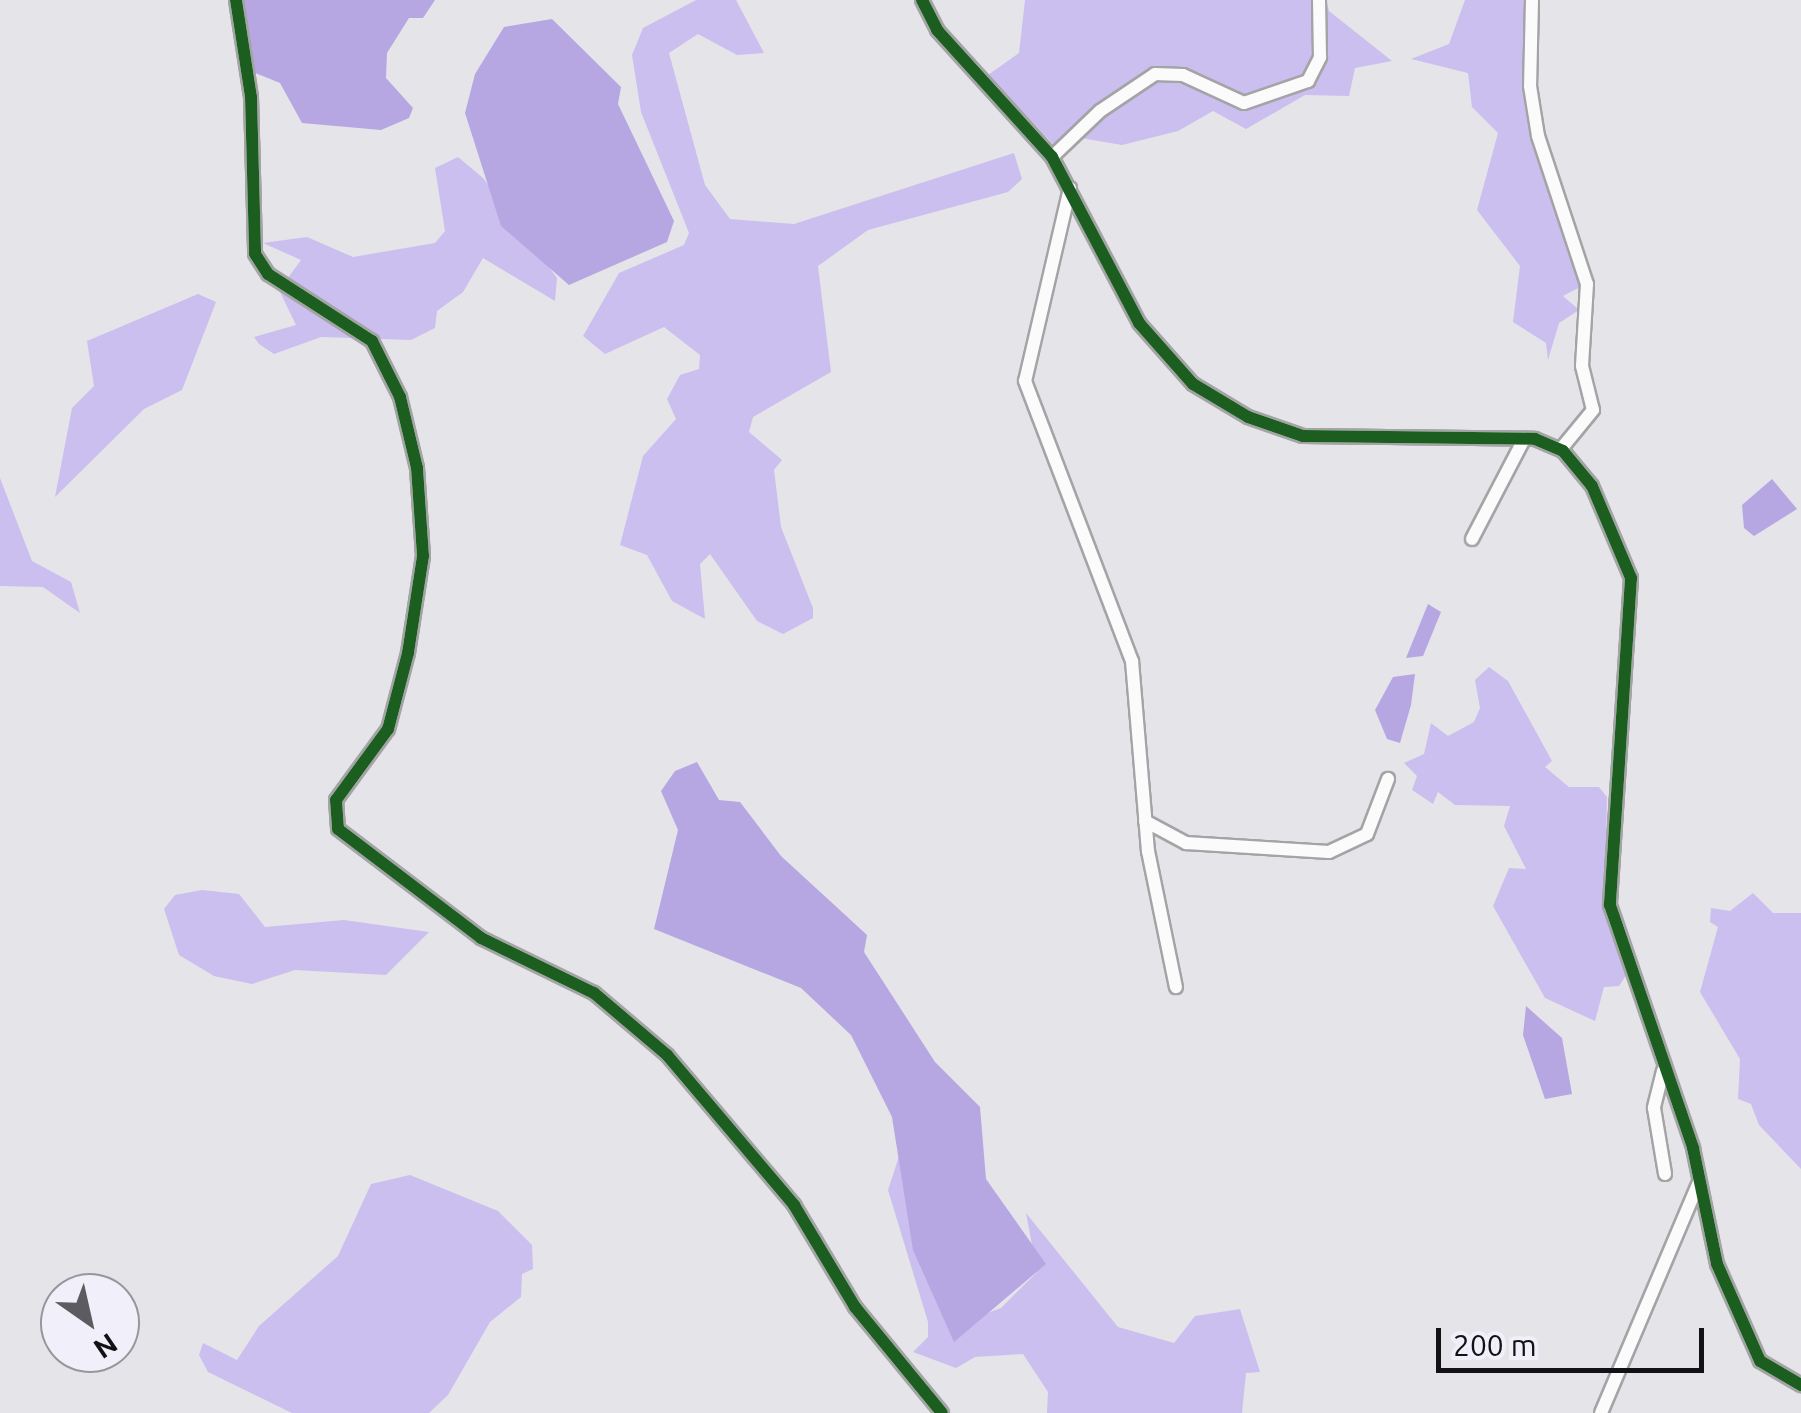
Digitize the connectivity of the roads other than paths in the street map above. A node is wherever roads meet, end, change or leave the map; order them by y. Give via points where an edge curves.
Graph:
1 (236, 0) edge
2 (922, 0) edge
3 (1319, 0) edge
4 (1532, 0) edge
5 (1052, 157) junction
6 (1070, 188) junction
7 (1524, 439) junction
8 (1561, 449) junction
9 (1472, 540) dead end
10 (1388, 779) dead end
11 (1145, 821) junction
12 (1176, 987) dead end
13 (1662, 1071) junction
14 (1665, 1174) dead end
15 (1699, 1182) junction
16 (1801, 1385) edge
17 (942, 1413) edge
18 (1601, 1413) edge

1 - 17 street via 251,96 255,254 268,274 372,341 400,396 417,468 423,556 408,653 388,729 336,800 338,829 481,938 594,994 667,1055 794,1205 854,1306
2 - 5 street via 936,30 1009,100
3 - 5 street via 1320,57 1308,81 1244,104 1183,75 1155,74 1100,110
4 - 8 street via 1530,86 1538,136 1587,284 1582,366 1593,410
5 - 6 street
6 - 7 street via 1160,354 1221,403 1303,436
6 - 11 street via 1025,381 1132,661
7 - 8 street
7 - 9 street
8 - 13 street via 1606,509 1631,578 1610,905
10 - 11 street via 1366,834 1329,852 1186,843
11 - 12 street
13 - 14 street via 1654,1108
13 - 15 street
15 - 16 street via 1705,1234 1760,1361
15 - 18 street

